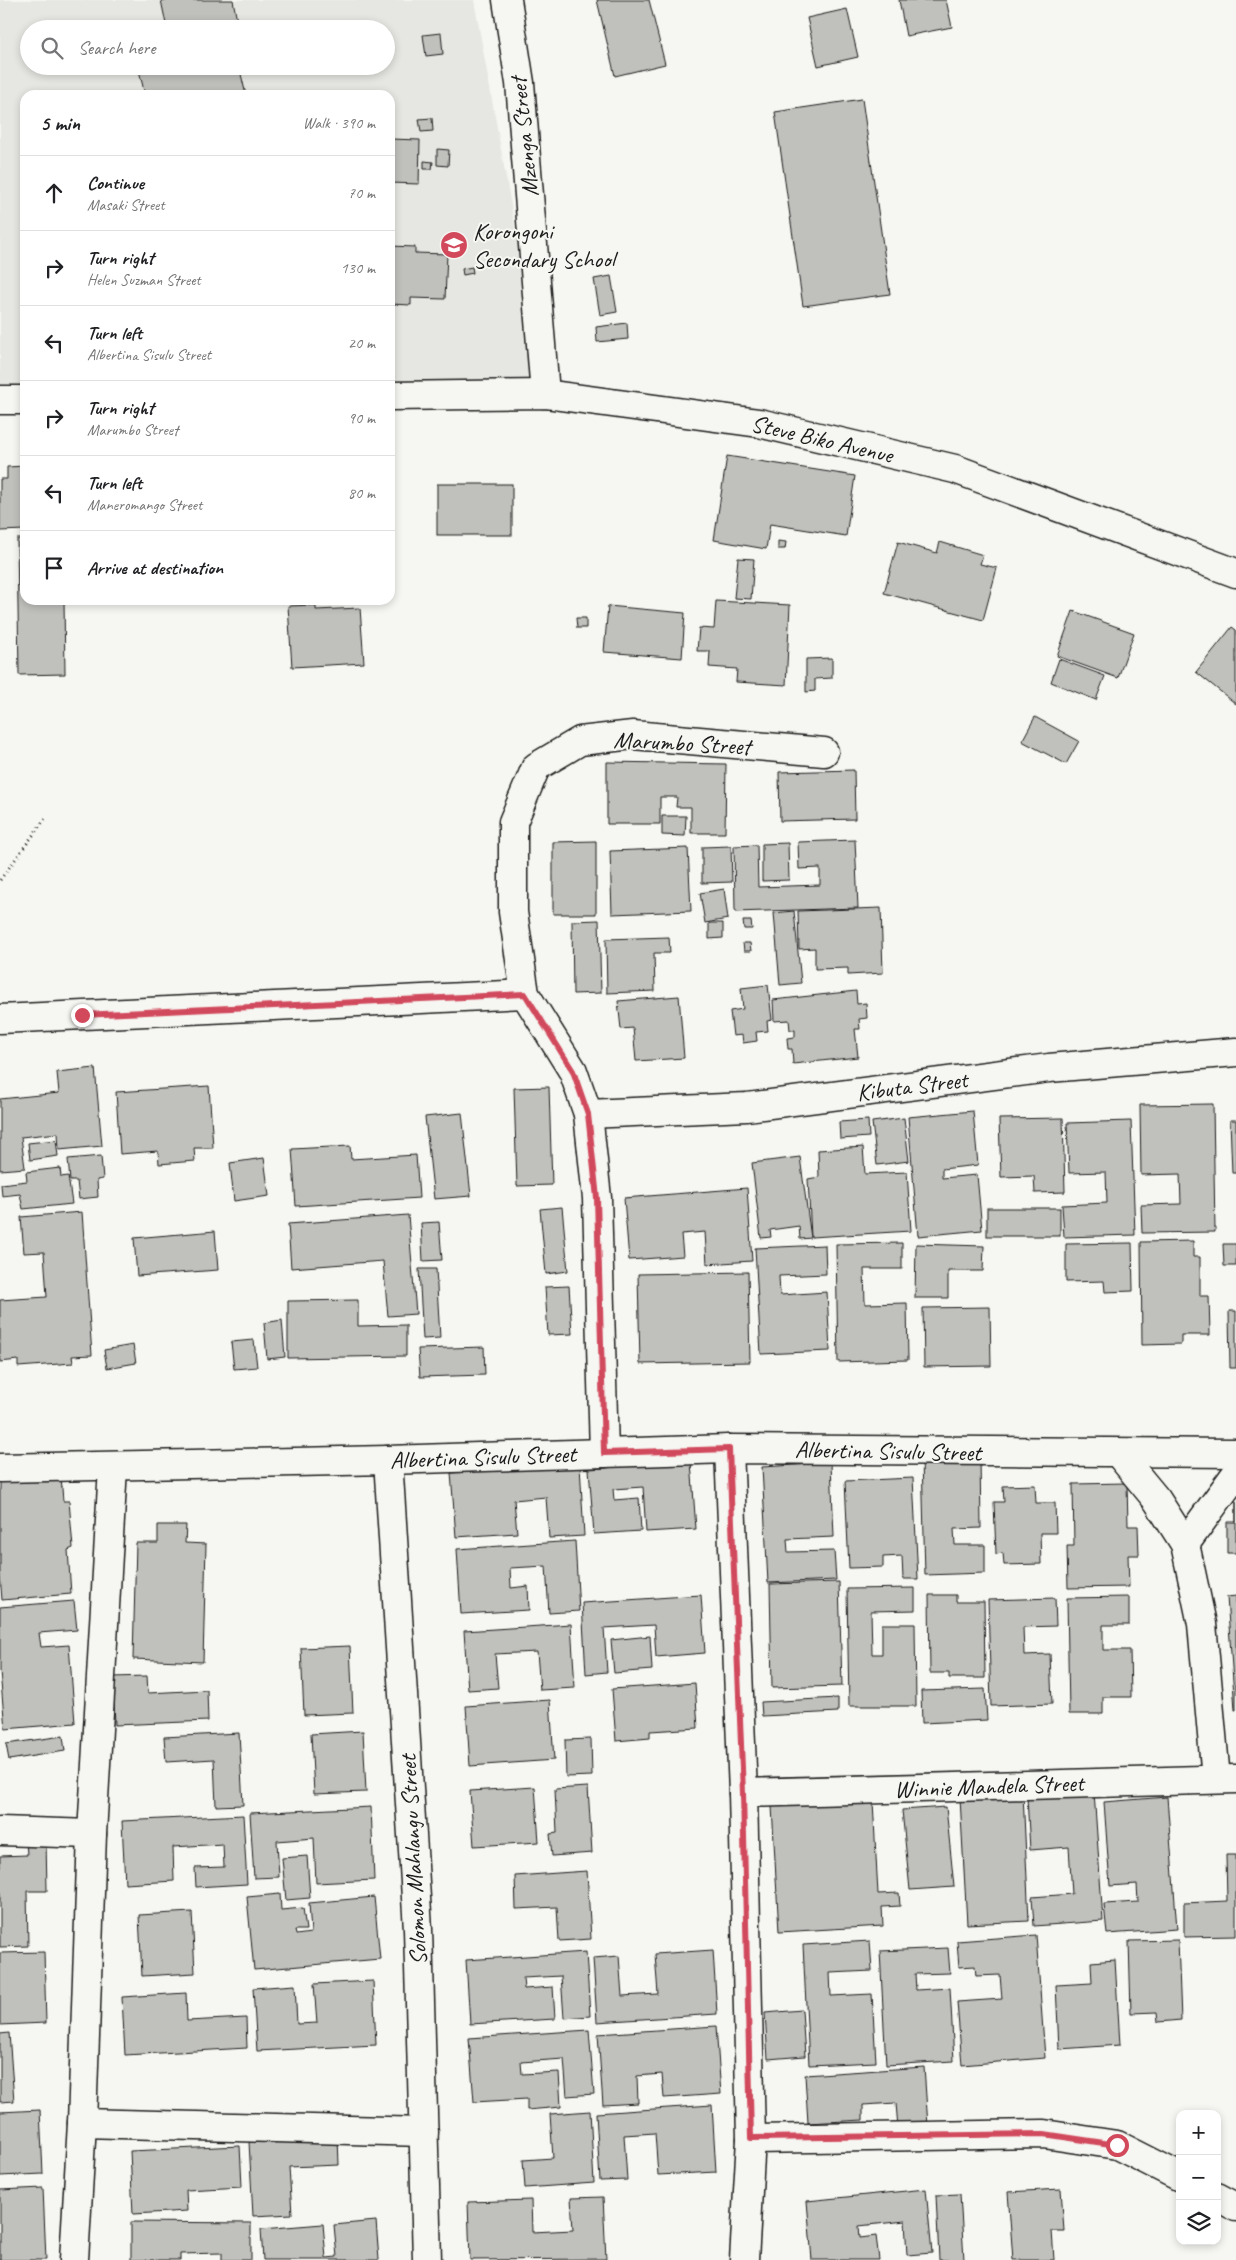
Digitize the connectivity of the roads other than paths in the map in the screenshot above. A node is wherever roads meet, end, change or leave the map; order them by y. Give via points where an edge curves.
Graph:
1 (507, 0) edge
2 (545, 394) junction
3 (395, 396) edge
4 (0, 400) edge
5 (20, 400) edge
6 (1236, 573) edge
7 (824, 752) dead end
8 (525, 994) junction
9 (0, 1019) edge
10 (1236, 1052) edge
11 (588, 1114) junction
12 (729, 1449) junction
13 (604, 1453) junction
14 (1236, 1453) edge
15 (1119, 1454) junction
16 (388, 1460) junction
17 (113, 1466) junction
18 (0, 1468) edge
19 (1236, 1474) edge
20 (1185, 1544) junction
21 (1226, 1779) edge
22 (743, 1793) junction
23 (0, 1832) edge
24 (92, 1834) junction
25 (82, 2123) junction
26 (424, 2132) junction
27 (751, 2138) junction
28 (1176, 2175) edge
29 (1221, 2199) edge
30 (1236, 2208) edge
31 (74, 2260) edge
32 (428, 2260) edge
33 (744, 2260) edge

1 - 2 street, Mzenga Street via 520,83
2 - 3 street, Steve Biko Avenue
2 - 6 street, Steve Biko Avenue via 759,423 955,469
4 - 5 street
7 - 8 street, Marumbo Street via 633,735 580,741 536,766 512,822 513,912
8 - 9 street
8 - 11 street, Marumbo Street via 573,1071
10 - 11 street, Kibuta Street via 1049,1068 747,1107
11 - 13 street, Marumbo Street via 597,1198
12 - 13 street, Albertina Sisulu Street
12 - 15 street, Albertina Sisulu Street
12 - 22 street
13 - 16 street, Albertina Sisulu Street
14 - 15 street, Albertina Sisulu Street
15 - 20 street via 1157,1500
16 - 17 street, Albertina Sisulu Street
16 - 26 street, Solomon Mahlangu Street via 418,1928
17 - 18 street, Albertina Sisulu Street
17 - 24 street
19 - 20 street
20 - 21 street via 1202,1624
21 - 22 street, Winnie Mandela Street
22 - 27 street
23 - 24 street
24 - 25 street
25 - 26 street
25 - 31 street
26 - 32 street, Solomon Mahlangu Street
27 - 28 street via 1044,2134 1117,2145
27 - 33 street
29 - 30 street

